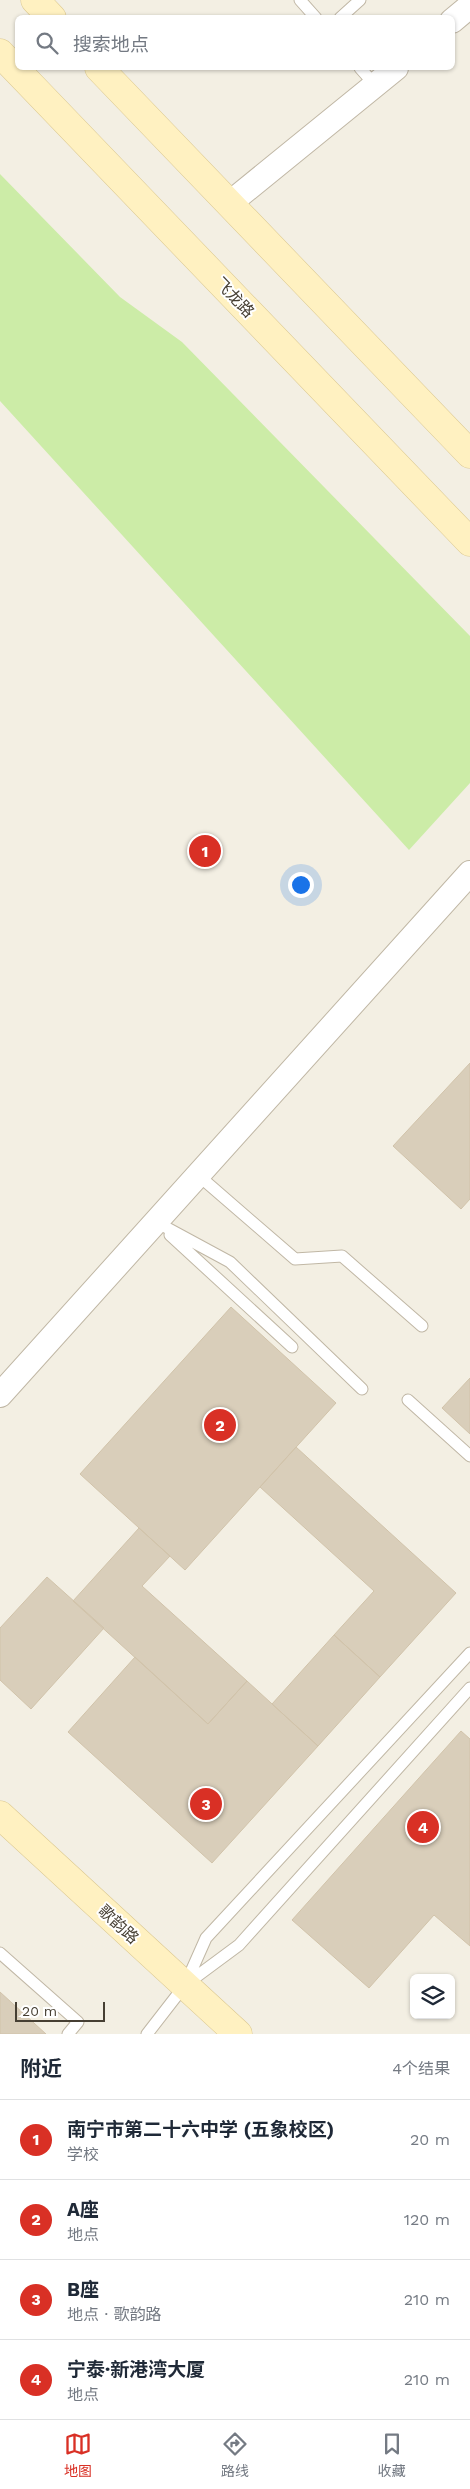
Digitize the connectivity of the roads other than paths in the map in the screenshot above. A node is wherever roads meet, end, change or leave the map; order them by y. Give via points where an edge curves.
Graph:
1 (35, 0) edge
2 (300, 0) edge
3 (360, 0) edge
4 (470, 6) edge
5 (49, 15) edge
6 (313, 15) edge
7 (343, 15) edge
8 (455, 18) edge
9 (0, 52) edge
10 (15, 68) edge
11 (17, 70) edge
12 (102, 70) edge
13 (380, 72) edge
14 (230, 203) junction
15 (470, 454) edge
16 (470, 542) edge
17 (470, 873) edge
18 (198, 1175) junction
19 (156, 1222) junction
20 (422, 1326) dead end
21 (292, 1347) dead end
22 (362, 1389) dead end
23 (0, 1395) edge
24 (408, 1400) dead end
25 (470, 1456) edge
26 (470, 1653) edge
27 (470, 1688) edge
28 (0, 1815) edge
29 (0, 1953) edge
30 (185, 1985) junction
31 (68, 2034) edge
32 (147, 2034) edge
33 (238, 2034) edge

1 - 5 street
2 - 6 lane
3 - 7 lane
4 - 8 street
9 - 10 street, 飞龙路
11 - 16 street, 飞龙路
12 - 14 street
13 - 14 street
14 - 15 street
17 - 18 street
18 - 19 street
18 - 20 lane via 295,1259 342,1256
19 - 21 lane
19 - 22 lane via 230,1262
19 - 23 street
24 - 25 lane
26 - 30 lane via 206,1938
27 - 30 lane via 240,1945
28 - 30 street, 歌韵路
29 - 31 lane via 78,2022
30 - 32 lane
30 - 33 street, 歌韵路

